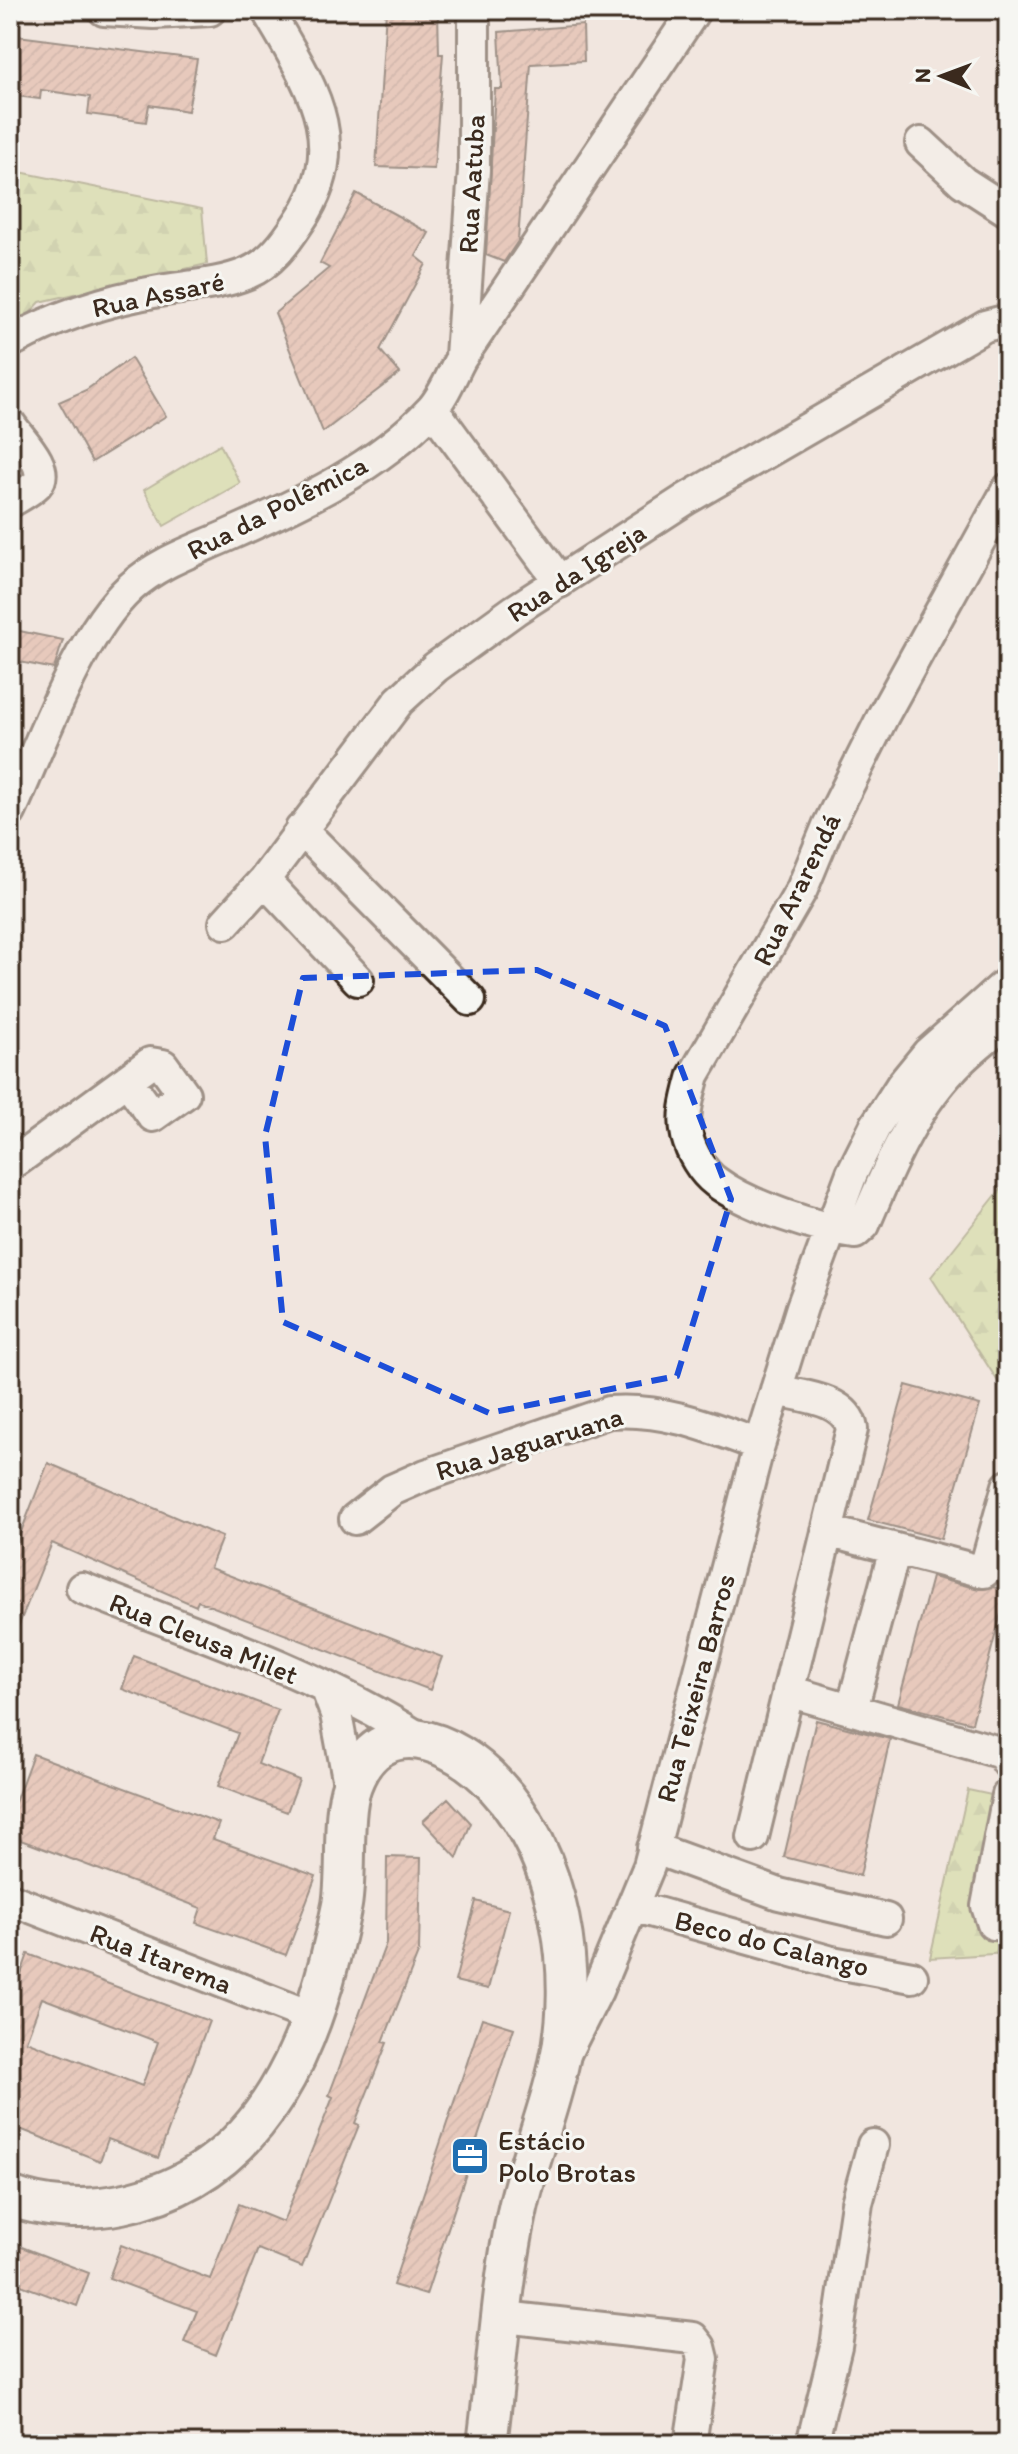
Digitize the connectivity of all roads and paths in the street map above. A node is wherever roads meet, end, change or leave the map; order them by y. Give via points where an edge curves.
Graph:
1 (104, 10) edge
2 (210, 10) edge
3 (267, 10) edge
4 (474, 10) edge
5 (695, 10) edge
6 (921, 143) dead end
7 (1008, 211) edge
8 (1008, 320) edge
9 (10, 342) edge
10 (461, 358) junction
11 (433, 409) junction
12 (10, 424) edge
13 (1008, 489) edge
14 (10, 502) edge
15 (560, 582) junction
16 (10, 812) edge
17 (301, 829) junction
18 (264, 880) junction
19 (225, 923) dead end
20 (358, 980) dead end
21 (1008, 982) edge
22 (470, 1000) dead end
23 (1008, 1020) edge
24 (127, 1080) dead end
25 (10, 1165) edge
26 (842, 1231) junction
27 (776, 1390) junction
28 (759, 1445) junction
29 (1008, 1486) edge
30 (355, 1519) dead end
31 (827, 1531) junction
32 (895, 1549) junction
33 (82, 1588) dead end
34 (326, 1687) junction
35 (788, 1691) junction
36 (852, 1709) junction
37 (416, 1736) junction
38 (1006, 1750) edge
39 (350, 1789) junction
40 (1008, 1795) edge
41 (753, 1837) dead end
42 (653, 1848) junction
43 (10, 1899) edge
44 (632, 1906) junction
45 (886, 1919) dead end
46 (1008, 1925) edge
47 (912, 1977) dead end
48 (312, 2017) junction
49 (559, 2066) junction
50 (873, 2145) dead end
51 (10, 2196) edge
52 (504, 2317) junction
53 (487, 2444) edge
54 (690, 2444) edge
55 (812, 2444) edge

1 - 2 street
3 - 9 street, Rua Assaré via 302,72 327,135 323,170 307,211 282,248 250,272 104,303 46,322
4 - 10 street, Rua Aatuba via 474,170
5 - 10 street, Rua da Polêmica
6 - 7 street via 963,182
8 - 15 street, Rua da Igreja via 985,326 824,417
10 - 11 street, Rua da Polêmica
11 - 15 street
11 - 16 street, Rua da Polêmica via 347,475 155,568 128,590 80,660
12 - 14 street via 41,475 37,484
13 - 26 street, Rua Ararendá via 883,716 802,889 694,1075 686,1108 687,1135 696,1160 715,1181 742,1197
15 - 17 street, Rua da Igreja via 436,667 399,701
17 - 18 street, Rua da Igreja
17 - 22 street
18 - 19 street, Rua da Igreja
18 - 20 street
21 - 26 street, Rua Teixeira Barros via 928,1053 901,1086 876,1125
23 - 26 street via 951,1070 894,1155 864,1225
24 - 25 street
26 - 27 street, Rua Teixeira Barros
27 - 28 street, Rua Teixeira Barros
27 - 31 street via 841,1408 850,1416 852,1429
28 - 30 street, Rua Jaguaruana via 678,1416 609,1412 426,1475 392,1490
28 - 42 street, Rua Teixeira Barros
29 - 32 street via 984,1572
31 - 32 street
31 - 35 street
32 - 36 street
33 - 34 street, Rua Cleusa Milet
34 - 37 street, Rua Cleusa Milet
34 - 39 street, Rua Cleusa Milet
35 - 36 street
35 - 41 street
36 - 38 street
37 - 39 main road via 375,1751
37 - 49 main road, Rua Cleusa Milet via 457,1754 494,1783 523,1820 545,1862 561,1924 566,1984
39 - 48 main road via 343,1900
40 - 46 street via 987,1906 993,1924
42 - 44 street, Rua Teixeira Barros
42 - 45 street via 779,1894
43 - 48 street, Rua Itarema
44 - 47 street, Beco do Calango via 832,1962
44 - 49 street, Rua Teixeira Barros
48 - 51 main road via 261,2119 198,2178 151,2198 110,2206 66,2207
49 - 52 main road, Rua Teixeira Barros via 516,2216
50 - 55 street via 857,2203 836,2346
52 - 53 main road, Rua Teixeira Barros
52 - 54 street via 693,2338 703,2359

